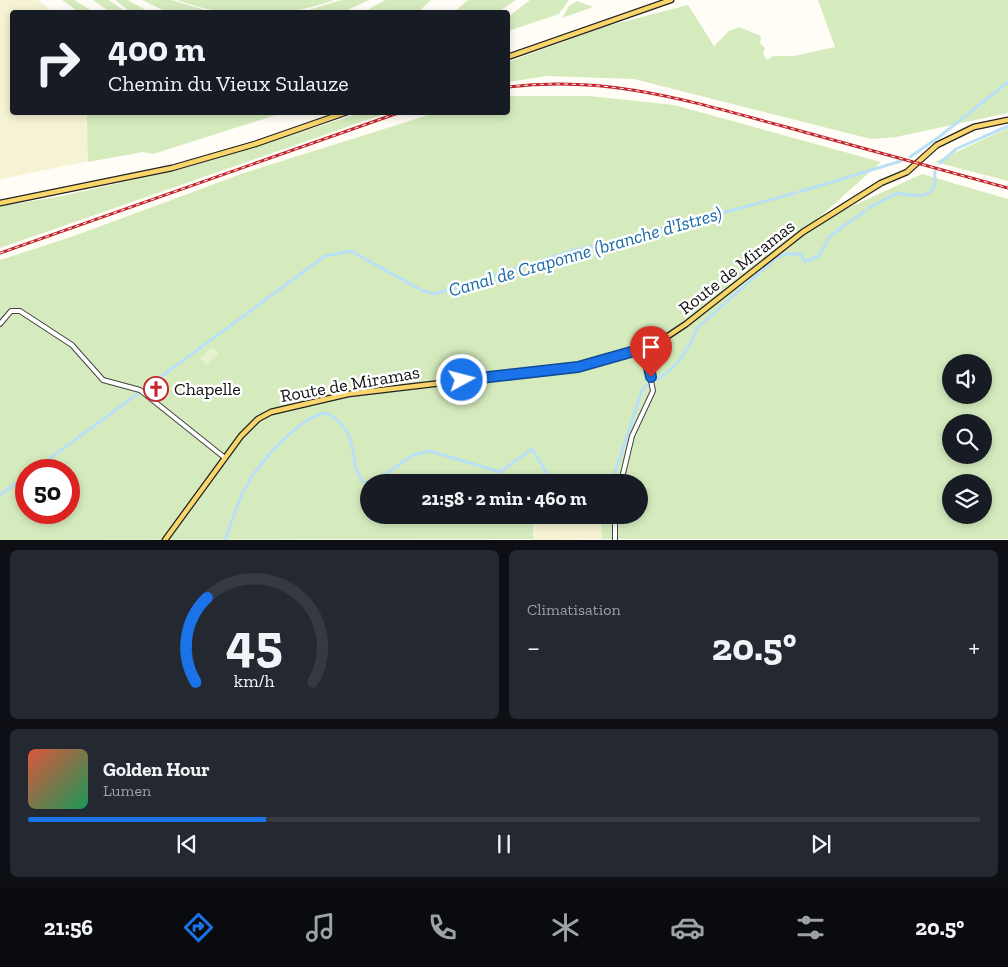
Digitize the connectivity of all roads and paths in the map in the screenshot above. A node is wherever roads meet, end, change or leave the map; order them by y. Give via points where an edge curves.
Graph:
1 (672, 0) edge
2 (510, 56) edge
3 (338, 115) edge
4 (1008, 120) edge
5 (0, 203) edge
6 (0, 324) edge
7 (645, 348) junction
8 (224, 458) junction
9 (623, 474) edge
10 (615, 524) edge
11 (165, 540) edge
12 (615, 540) edge

1 - 2 main road
3 - 5 main road via 172,168
4 - 7 main road, Route de Miramas via 974,127 937,145 906,172 882,183 803,232 669,337
6 - 8 street via 11,312 20,311 72,345 103,380 141,391
7 - 8 main road, Route de Miramas via 578,367 385,389 290,406 258,419
7 - 9 street via 653,391 632,436
8 - 11 main road, Route de Miramas
10 - 12 street

